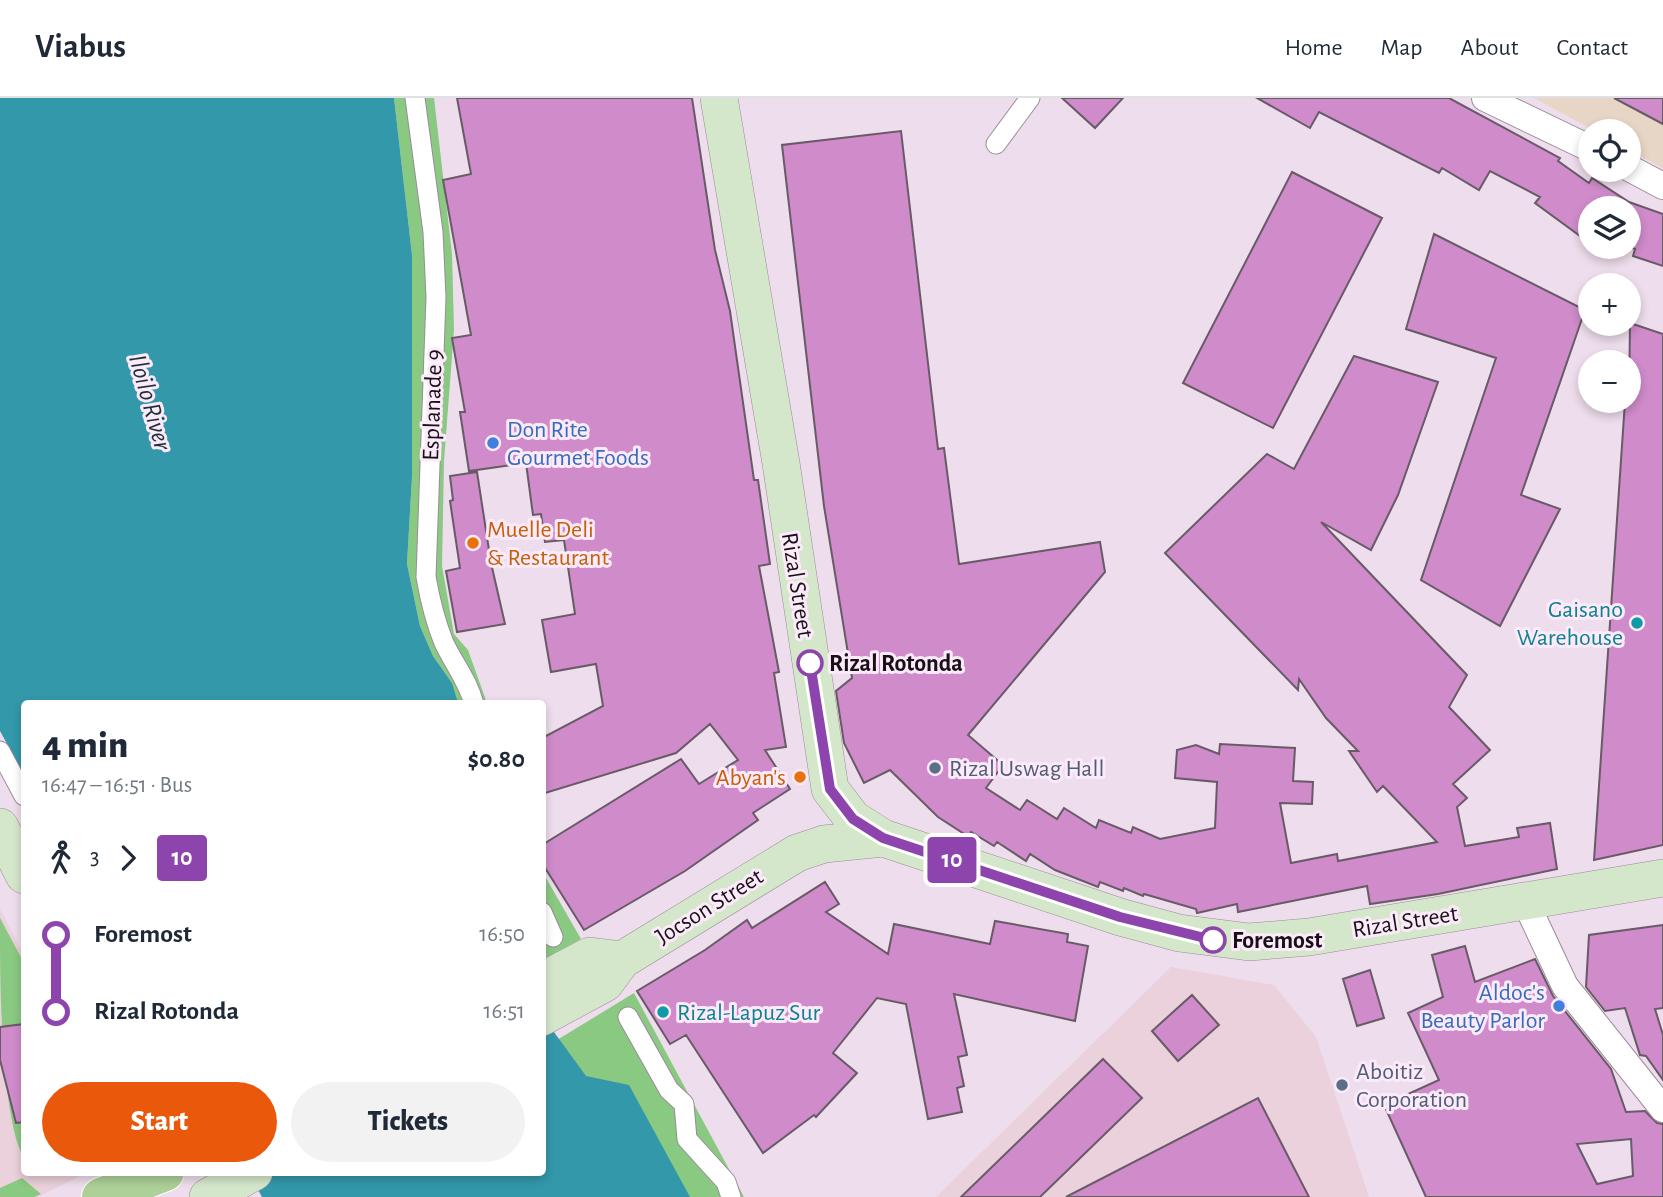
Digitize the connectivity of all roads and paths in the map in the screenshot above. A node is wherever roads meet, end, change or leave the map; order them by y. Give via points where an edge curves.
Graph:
1 (415, 98) edge
2 (719, 98) edge
3 (1030, 98) edge
4 (1485, 98) edge
5 (1578, 143) edge
6 (996, 145) dead end
7 (1641, 174) edge
8 (1663, 186) edge
9 (473, 700) edge
10 (0, 751) edge
11 (830, 789) junction
12 (21, 790) edge
13 (0, 827) edge
14 (883, 838) junction
15 (797, 853) junction
16 (21, 869) edge
17 (1663, 878) edge
18 (1525, 901) junction
19 (546, 920) edge
20 (554, 937) dead end
21 (606, 966) junction
22 (546, 980) edge
23 (546, 1014) edge
24 (628, 1017) dead end
25 (1663, 1109) edge
26 (155, 1176) edge
27 (179, 1176) edge
28 (101, 1197) edge
29 (190, 1197) edge
30 (731, 1197) edge

1 - 9 street, Esplanade 9 via 433,232 436,297 426,577 432,611
2 - 11 main road, Rizal Street
3 - 6 street
4 - 5 street
7 - 8 street
10 - 12 street
11 - 14 main road, Rizal Street via 853,819
11 - 15 main road
13 - 16 main road
14 - 15 main road, Jocson Street via 824,844
14 - 18 main road, Rizal Street via 1120,917 1213,940 1289,940
15 - 21 main road, Jocson Street
17 - 18 main road, Rizal Street
18 - 25 street via 1565,986
19 - 20 street
21 - 22 main road, Jocson Street
21 - 23 main road, Jocson Street
24 - 30 street via 668,1090 684,1104 687,1139 726,1182
26 - 28 main road
27 - 29 main road

